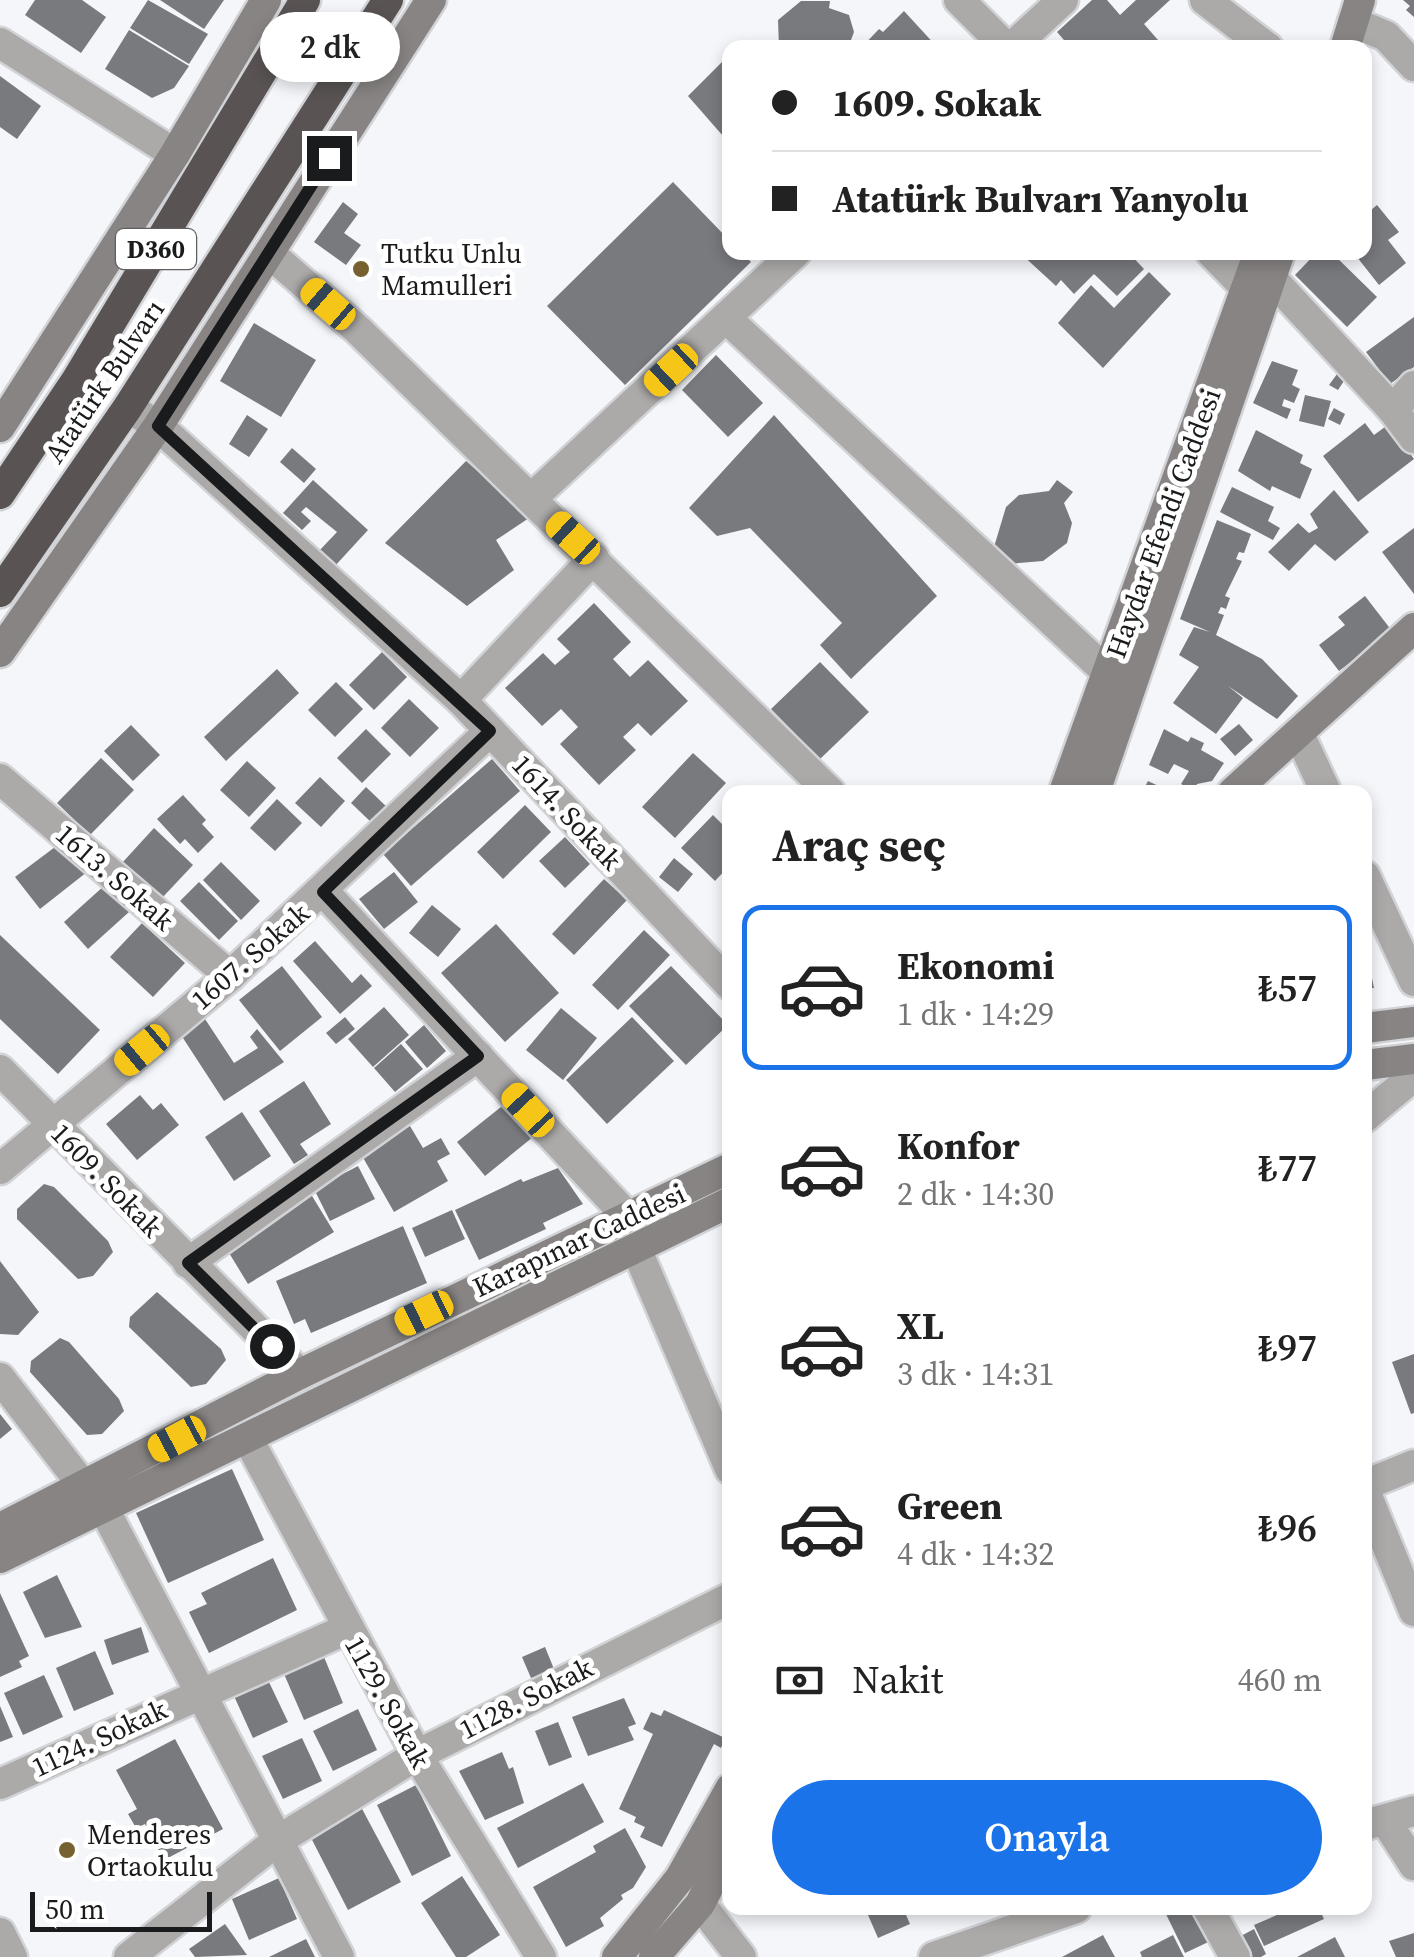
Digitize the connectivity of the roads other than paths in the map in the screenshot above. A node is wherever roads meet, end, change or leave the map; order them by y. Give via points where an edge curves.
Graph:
1 (266, 0) edge
2 (305, 0) edge
3 (388, 0) edge
4 (431, 0) edge
5 (959, 0) edge
6 (1063, 0) edge
7 (1204, 0) edge
8 (1349, 17) edge
9 (1001, 40) edge
10 (1018, 40) edge
11 (1257, 40) edge
12 (1330, 40) edge
13 (0, 42) edge
14 (1414, 66) edge
15 (175, 154) junction
16 (280, 173) junction
17 (308, 190) junction
18 (269, 253) junction
19 (788, 260) edge
20 (1238, 260) edge
21 (1265, 268) edge
22 (727, 319) junction
23 (1414, 386) edge
24 (128, 407) junction
25 (1393, 410) junction
26 (158, 426) junction
27 (0, 427) edge
28 (1414, 438) edge
29 (0, 494) edge
30 (531, 499) junction
31 (594, 558) junction
32 (0, 592) edge
33 (1414, 628) edge
34 (0, 652) edge
35 (1108, 672) junction
36 (461, 700) junction
37 (490, 731) junction
38 (1299, 734) junction
39 (0, 779) edge
40 (823, 785) edge
41 (1067, 785) edge
42 (1096, 785) edge
43 (1240, 785) edge
44 (1323, 785) edge
45 (1372, 891) edge
46 (323, 892) junction
47 (230, 976) junction
48 (722, 977) edge
49 (1414, 981) edge
50 (1414, 1022) edge
51 (1372, 1027) edge
52 (478, 1056) junction
53 (1414, 1059) edge
54 (1372, 1064) edge
55 (0, 1070) edge
56 (1414, 1076) edge
57 (1372, 1111) edge
58 (52, 1124) junction
59 (0, 1169) edge
60 (722, 1172) edge
61 (722, 1206) edge
62 (628, 1217) junction
63 (636, 1248) junction
64 (188, 1263) junction
65 (300, 1374) junction
66 (0, 1378) edge
67 (248, 1439) junction
68 (722, 1450) edge
69 (1414, 1465) edge
70 (1372, 1485) edge
71 (94, 1499) junction
72 (1372, 1506) edge
73 (0, 1528) edge
74 (0, 1558) edge
75 (722, 1602) edge
76 (1414, 1611) edge
77 (347, 1629) junction
78 (197, 1693) junction
79 (417, 1754) junction
80 (0, 1784) edge
81 (722, 1803) edge
82 (1388, 1819) edge
83 (276, 1841) junction
84 (722, 1861) edge
85 (1414, 1865) edge
86 (700, 1904) junction
87 (1063, 1915) edge
88 (1212, 1915) edge
89 (0, 1934) edge
90 (1003, 1946) edge
91 (12, 1957) edge
92 (129, 1957) edge
93 (338, 1957) edge
94 (541, 1957) edge
95 (617, 1957) edge
96 (654, 1957) edge
97 (741, 1957) edge
98 (934, 1957) edge
99 (1235, 1957) edge

1 - 15 main road
2 - 29 highway, Atatürk Bulvarı / D360 via 78,380
3 - 16 highway, Atatürk Bulvarı / D360
4 - 17 main road
5 - 9 street
6 - 10 street
7 - 11 street
8 - 12 main road
8 - 14 street via 1386,36
13 - 15 street
15 - 27 main road
16 - 17 street
16 - 24 highway, Atatürk Bulvarı / D360
17 - 18 main road
18 - 26 main road
18 - 30 street
19 - 22 street
20 - 21 street
21 - 25 street
21 - 35 main road, Haydar Efendi Caddesi
21 - 42 main road, Haydar Efendi Caddesi
22 - 30 street
22 - 35 street
23 - 25 street
24 - 26 street, 1614. Sokak
24 - 32 highway, Atatürk Bulvarı / D360
25 - 28 street
26 - 34 main road
26 - 36 street, 1614. Sokak
30 - 31 street
31 - 36 street
31 - 40 street
33 - 38 main road
35 - 41 main road, Haydar Efendi Caddesi
36 - 37 street, 1614. Sokak
37 - 46 street, 1607. Sokak
37 - 48 street, 1614. Sokak
38 - 43 main road
38 - 44 street
39 - 47 street, 1613. Sokak
45 - 49 street
46 - 47 street, 1607. Sokak
46 - 52 street
47 - 58 street, 1607. Sokak
50 - 51 main road
52 - 62 street
52 - 64 street
53 - 54 main road
55 - 58 street, 1609. Sokak
56 - 57 street
58 - 59 street, 1607. Sokak
58 - 64 street, 1609. Sokak
60 - 62 main road, Karapınar Caddesi
61 - 63 main road, Karapınar Caddesi
62 - 65 main road, Karapınar Caddesi
63 - 67 main road, Karapınar Caddesi
63 - 68 street
64 - 65 street, 1609. Sokak
65 - 71 main road, Karapınar Caddesi
66 - 71 street
67 - 71 main road, Karapınar Caddesi
67 - 77 street, 1129. Sokak
69 - 70 street
71 - 73 main road, Karapınar Caddesi
71 - 74 main road, Karapınar Caddesi
71 - 78 street
72 - 76 street
75 - 79 street, 1128. Sokak
77 - 78 street, 1124. Sokak
77 - 79 street, 1129. Sokak
78 - 80 street, 1124. Sokak
78 - 83 street
79 - 83 street, 1128. Sokak
79 - 94 street, 1129. Sokak
81 - 95 main road via 680,1878
82 - 85 street
83 - 92 street, 1128. Sokak
83 - 93 street
84 - 86 main road
86 - 96 main road
86 - 97 street
87 - 90 street
88 - 99 street
89 - 91 street
90 - 98 street

